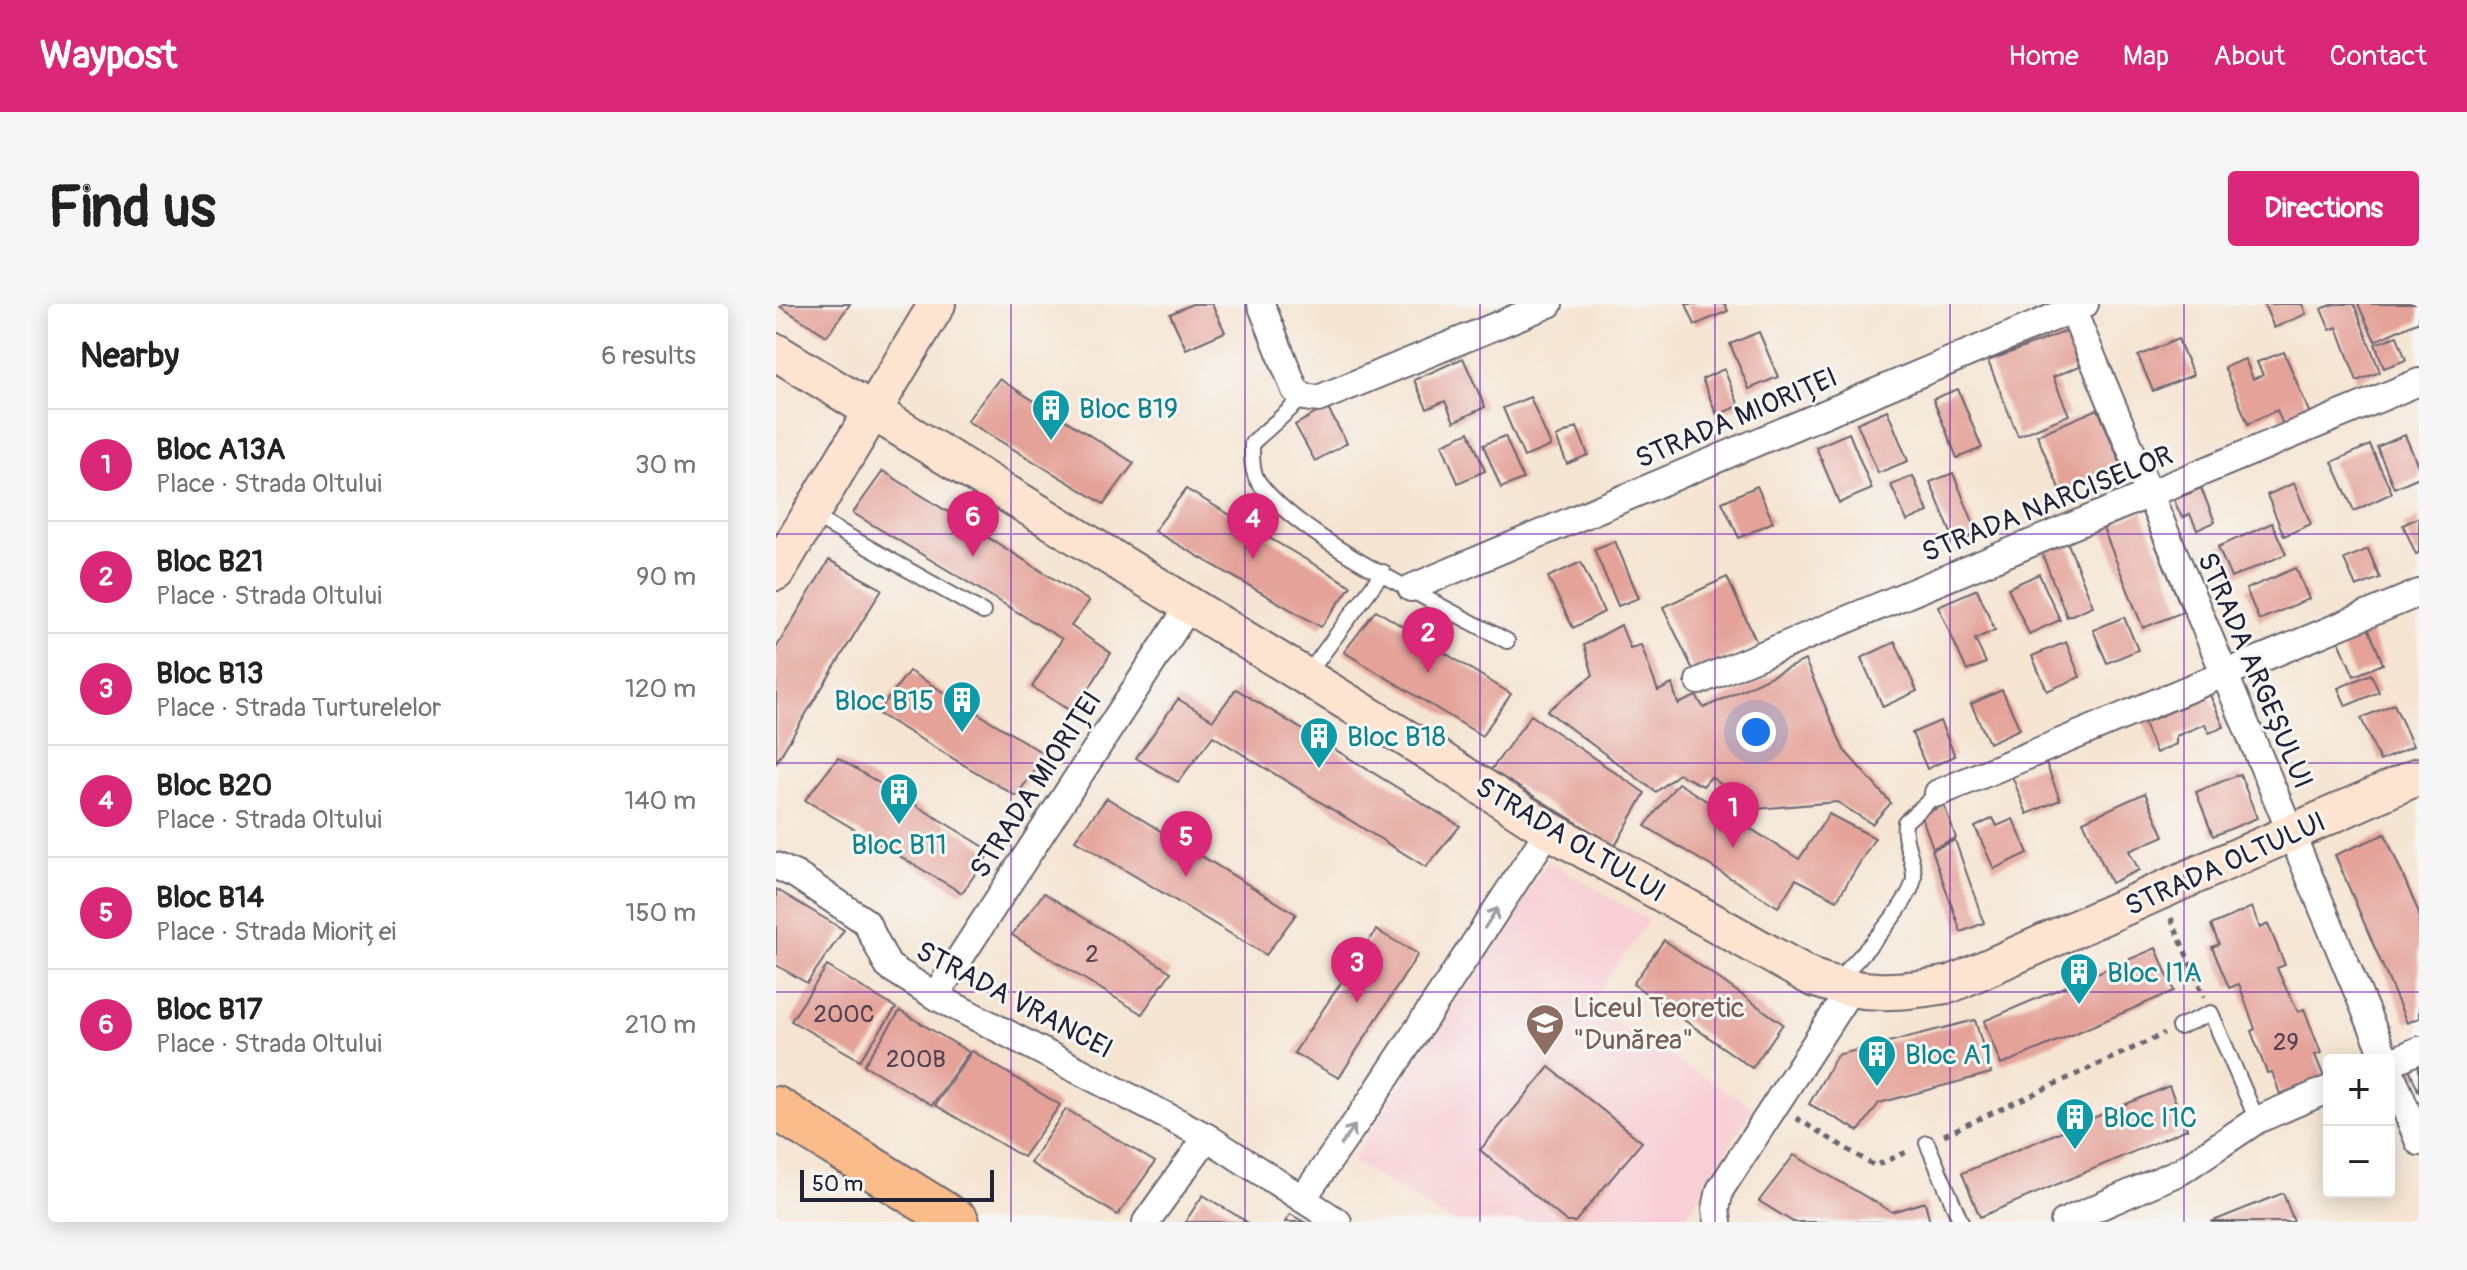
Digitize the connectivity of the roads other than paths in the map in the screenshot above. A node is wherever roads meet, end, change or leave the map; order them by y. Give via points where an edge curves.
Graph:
1 (937, 304) edge
2 (1261, 304) edge
3 (1549, 304) edge
4 (2075, 306) edge
5 (776, 352) edge
6 (2419, 382) edge
7 (1304, 397) junction
8 (873, 413) junction
9 (2148, 496) junction
10 (811, 515) junction
11 (776, 572) edge
12 (1383, 572) junction
13 (1411, 588) junction
14 (2419, 593) edge
15 (1188, 608) junction
16 (983, 612) dead end
17 (1507, 641) dead end
18 (2224, 675) junction
19 (1304, 679) junction
20 (1699, 681) dead end
21 (2419, 776) edge
22 (1938, 793) joint
23 (1549, 830) junction
24 (2291, 833) junction
25 (776, 866) edge
26 (1842, 988) junction
27 (935, 996) junction
28 (2179, 1027) road end
29 (2419, 1050) edge
30 (2384, 1054) edge
31 (2395, 1061) edge
32 (2395, 1082) edge
33 (2323, 1092) edge
34 (776, 1108) edge
35 (2257, 1120) junction
36 (1207, 1137) junction
37 (2419, 1142) edge
38 (1927, 1143) road end
39 (1303, 1198) junction
40 (958, 1222) edge
41 (1146, 1222) edge
42 (1338, 1222) edge
43 (1718, 1222) edge
44 (1961, 1222) edge
45 (2064, 1222) edge

1 - 8 street
2 - 7 street via 1295,390
3 - 7 street via 1318,399
4 - 9 street, STRADA ARGEȘULUI
4 - 13 street, STRADA MIORIȚEI
5 - 8 street, STRADA OLTULUI
6 - 9 street, STRADA NARCISELOR
7 - 12 lane via 1252,443 1259,483 1311,530
8 - 10 street
8 - 15 street, STRADA OLTULUI
9 - 18 street, STRADA ARGEȘULUI
9 - 20 street, STRADA NARCISELOR
10 - 11 street
10 - 16 lane
12 - 13 lane
12 - 19 lane
13 - 17 lane
14 - 18 street
15 - 19 street, STRADA OLTULUI
15 - 27 street, STRADA MIORIȚEI
18 - 22 street
18 - 24 street, STRADA ARGEȘULUI
19 - 23 street, STRADA OLTULUI
21 - 24 street, STRADA OLTULUI
22 - 26 lane via 1905,822 1903,837 1914,882
23 - 26 street, STRADA OLTULUI
39 -> 23 street
24 - 26 street, STRADA OLTULUI via 1951,984 1875,994
24 - 30 street, STRADA ARGEȘULUI
25 - 27 street, STRADA VRANCEI via 866,922 888,966
26 - 43 street via 1720,1190
27 - 36 street, STRADA VRANCEI
28 - 35 lane via 2211,1013
29 - 31 street
32 - 37 street, STRADA ARGEȘULUI
33 - 35 street
34 - 40 main road
35 - 45 street via 2181,1171
36 - 39 street, STRADA VRANCEI
36 - 41 street
38 - 44 lane
39 - 42 street

